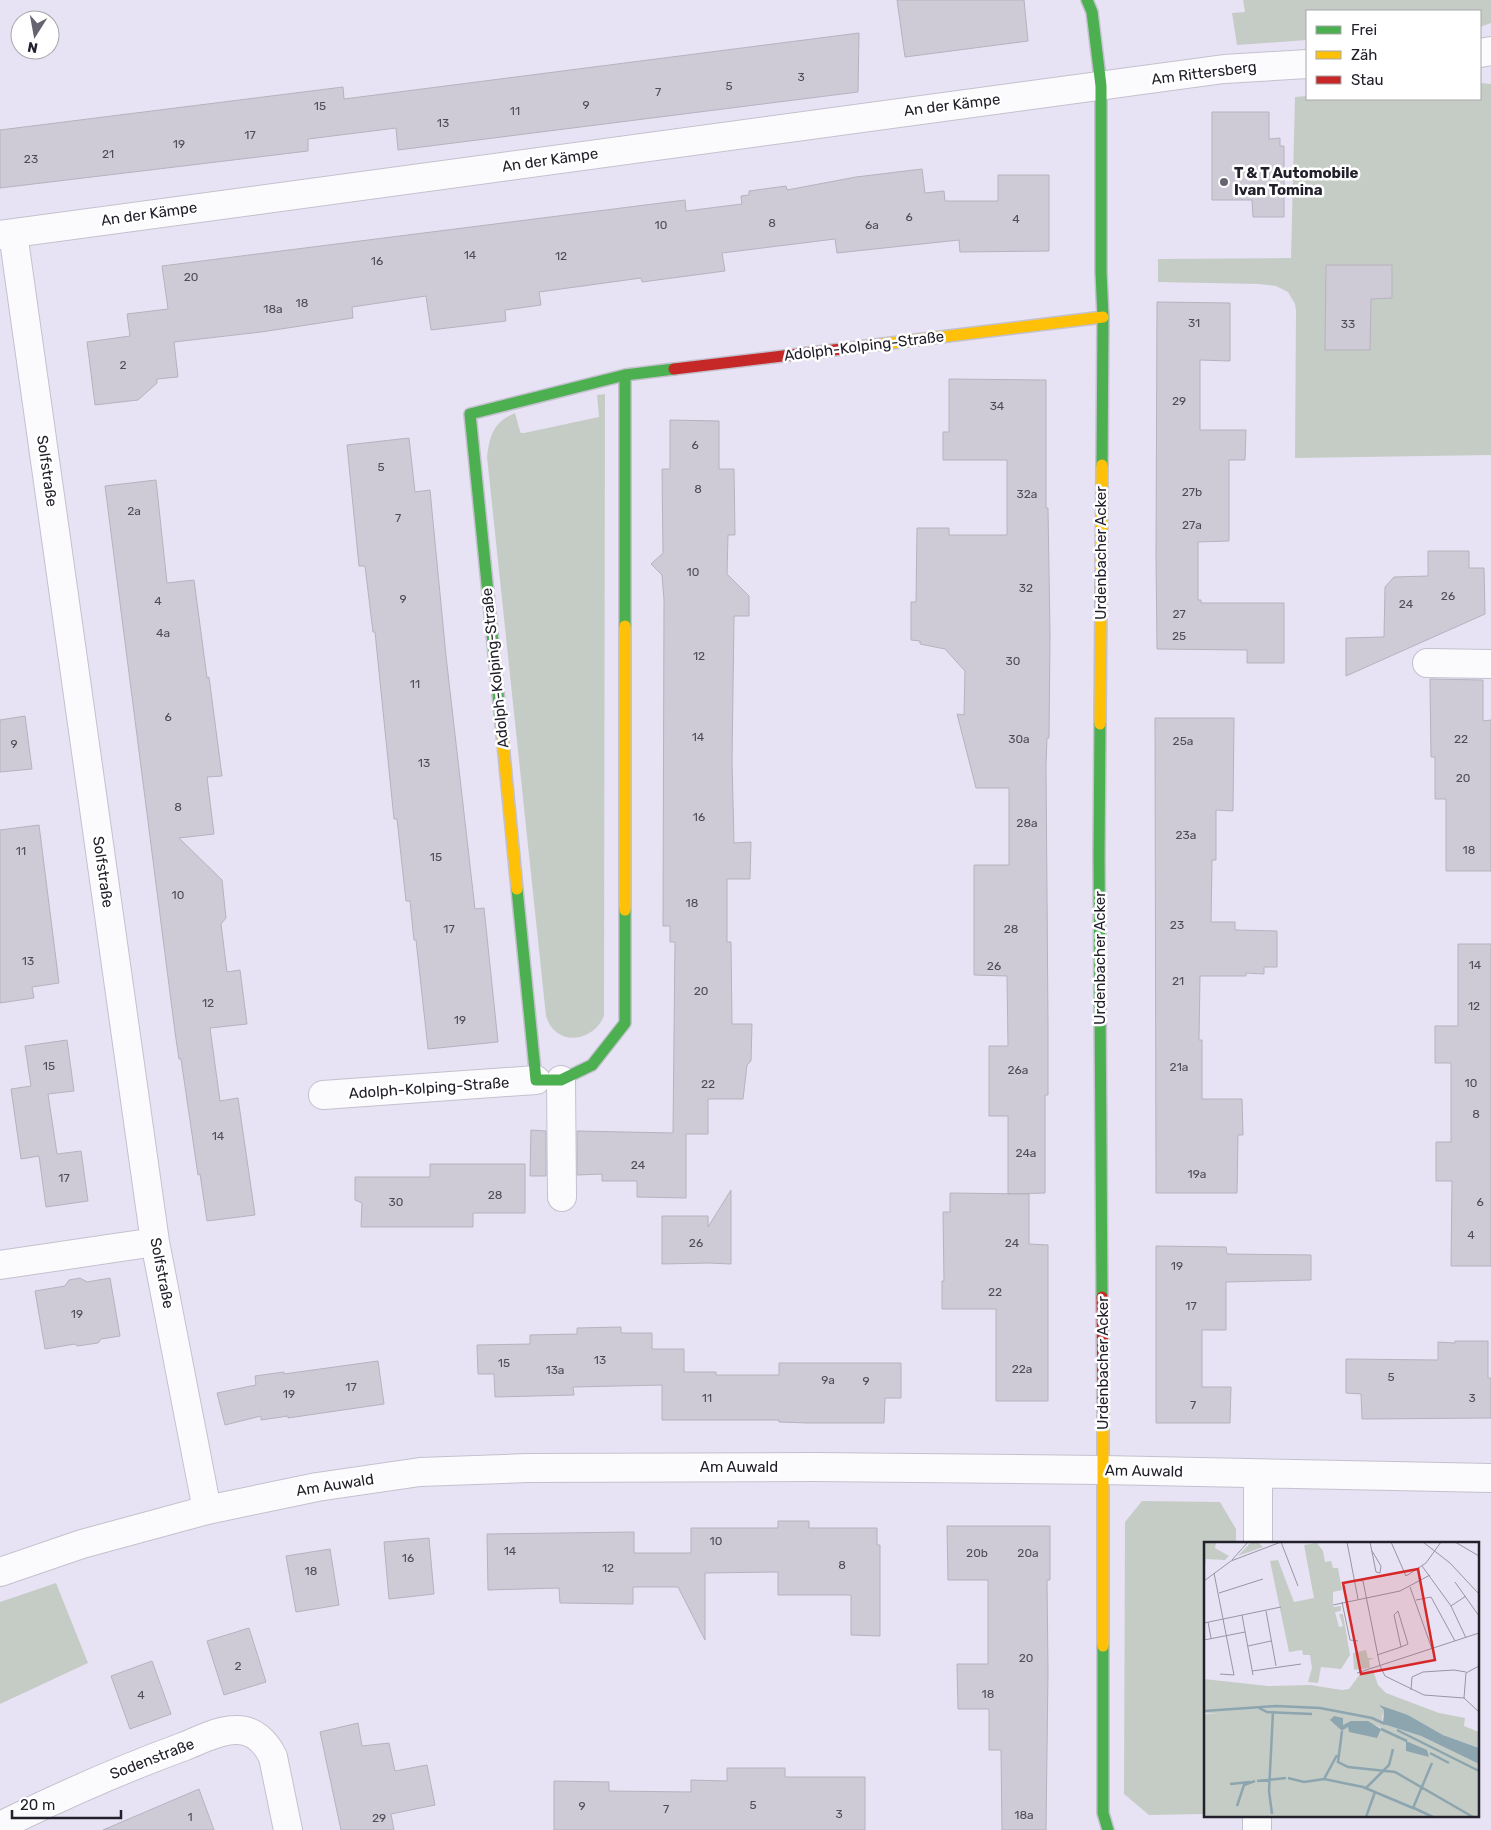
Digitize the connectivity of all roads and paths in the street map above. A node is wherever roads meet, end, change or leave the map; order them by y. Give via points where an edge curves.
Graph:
1 (1087, 0) edge
2 (1306, 64) edge
3 (1101, 86) junction
4 (7, 234) edge
5 (1103, 317) junction
6 (625, 375) junction
7 (1427, 663) dead end
8 (1491, 664) edge
9 (548, 1080) junction
10 (323, 1095) dead end
11 (562, 1197) dead end
12 (155, 1242) junction
13 (0, 1265) edge
14 (1103, 1470) junction
15 (1258, 1474) junction
16 (1491, 1478) edge
17 (207, 1510) junction
18 (1258, 1542) edge
19 (0, 1572) edge
20 (0, 1826) edge
21 (288, 1830) edge
22 (1108, 1830) edge

1 - 3 street, Urdenbacher Acker via 1092,12
2 - 3 street, Am Rittersberg via 1224,69
3 - 4 street, An der Kämpe
3 - 5 street, Urdenbacher Acker
4 - 12 street, Solfstraße
5 - 6 street, Adolph-Kolping-Straße
5 - 14 street, Urdenbacher Acker via 1100,867
6 - 9 street, Adolph-Kolping-Straße via 625,1023 592,1065
6 - 9 street, Adolph-Kolping-Straße via 470,414
7 - 8 street
9 - 10 street, Adolph-Kolping-Straße
9 - 11 street, Adolph-Kolping-Straße
12 - 13 street
12 - 17 street, Solfstraße
14 - 15 street, Am Auwald
14 - 17 street, Am Auwald via 794,1467 527,1468 420,1472 317,1487
14 - 22 street, Urdenbacher Acker via 1103,1813
15 - 16 street, Am Auwald
15 - 18 street
17 - 19 street, Am Auwald via 82,1544
20 - 21 street, Sodenstraße via 138,1763 236,1730 253,1733 265,1742 273,1757

